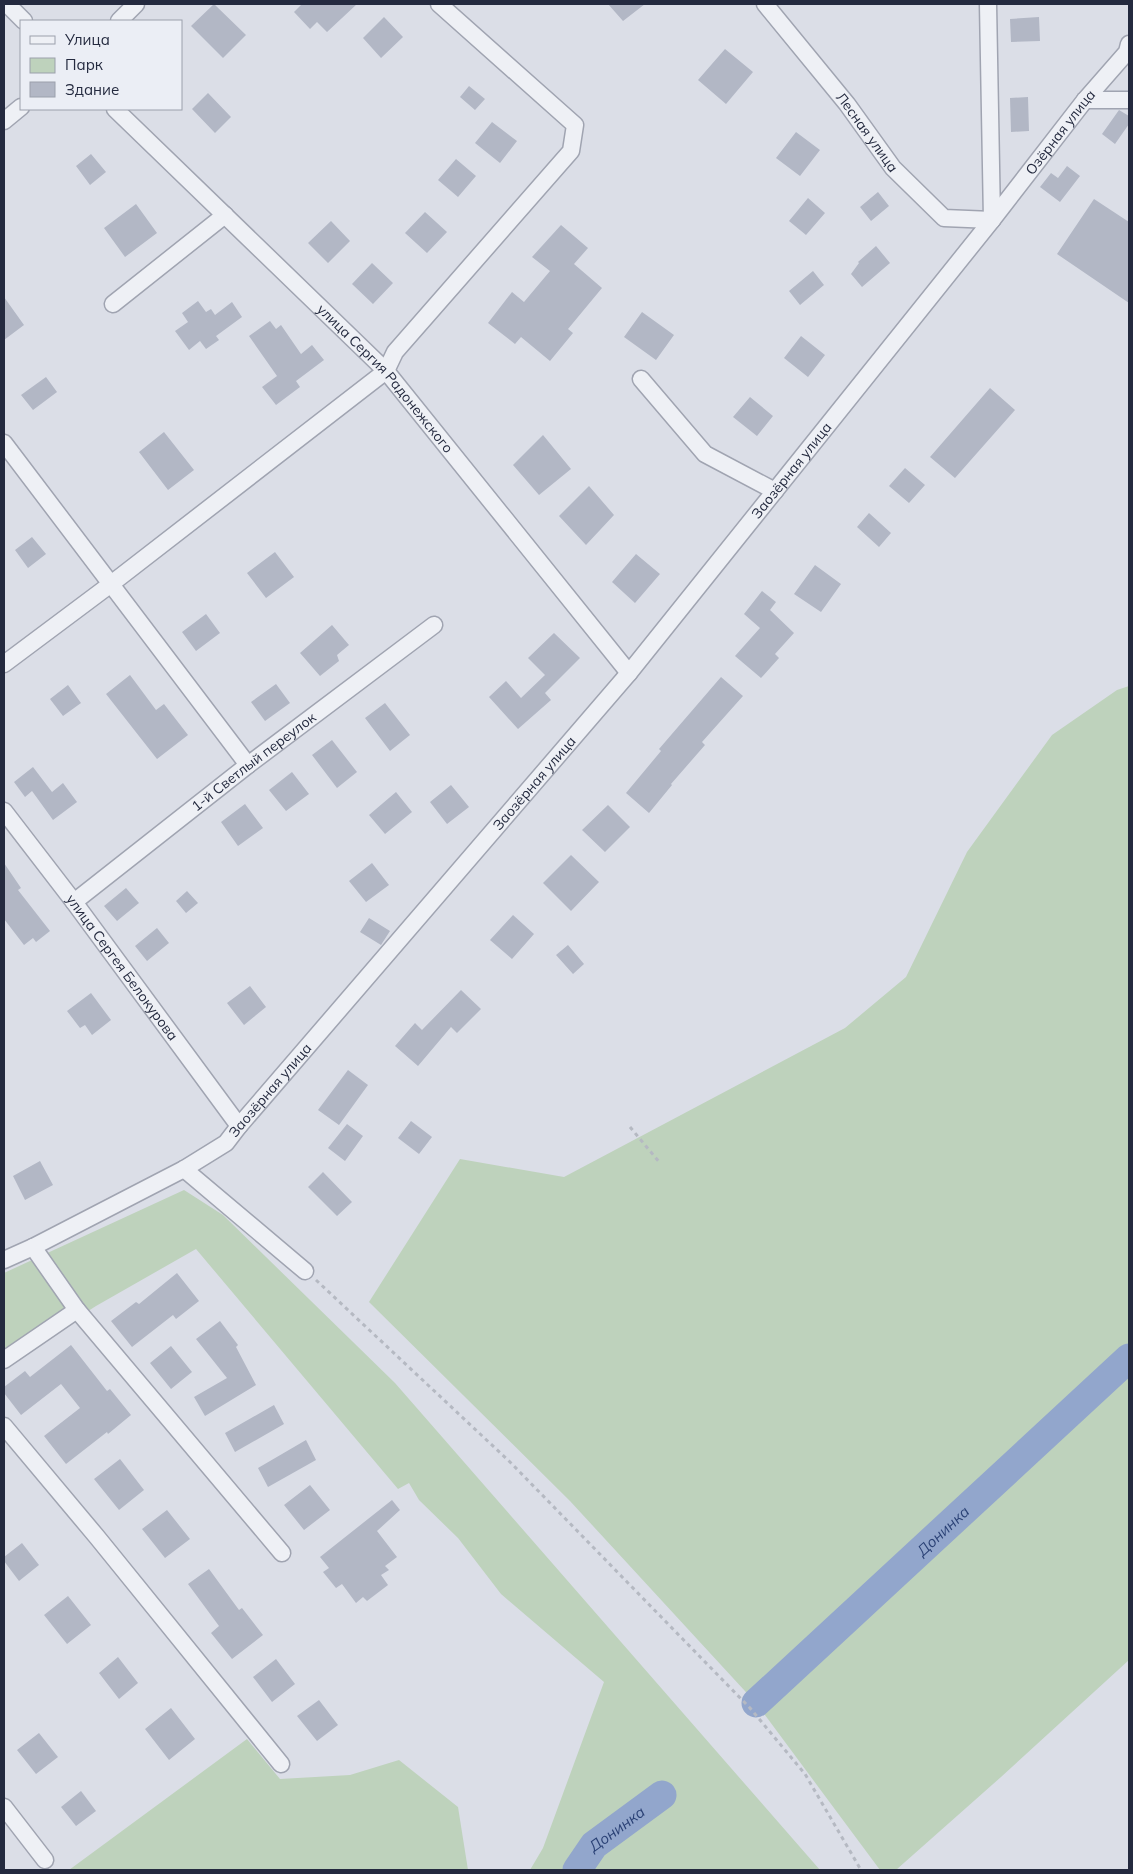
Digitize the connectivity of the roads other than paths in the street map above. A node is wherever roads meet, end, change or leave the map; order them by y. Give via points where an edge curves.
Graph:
1 (6, 4) edge
2 (136, 4) edge
3 (439, 4) edge
4 (765, 4) edge
5 (988, 4) edge
6 (23, 20) edge
7 (120, 20) edge
8 (1129, 44) edge
9 (1085, 100) junction
10 (1129, 100) edge
11 (20, 108) edge
12 (116, 110) edge
13 (4, 120) edge
14 (225, 215) junction
15 (992, 220) junction
16 (113, 304) dead end
17 (386, 371) junction
18 (641, 379) dead end
19 (4, 443) edge
20 (775, 491) junction
21 (111, 584) junction
22 (434, 625) dead end
23 (4, 664) edge
24 (629, 674) junction
25 (248, 765) junction
26 (4, 811) edge
27 (74, 902) junction
28 (239, 1126) junction
29 (184, 1169) junction
30 (32, 1247) junction
31 (4, 1260) edge
32 (305, 1270) road end
33 (77, 1310) junction
34 (4, 1360) edge
35 (4, 1426) edge
36 (282, 1554) dead end
37 (281, 1764) dead end
38 (4, 1807) edge
39 (45, 1860) dead end

1 - 6 street
2 - 7 street
3 - 17 street via 575,125 571,152 395,352
4 - 15 street, Лесная улица via 847,104 893,168 944,218
5 - 15 street
8 - 9 street, Озёрная улица via 1127,52
9 - 10 street
9 - 15 street, Озёрная улица
11 - 13 street
12 - 14 street, улица Сергия Радонежского
14 - 16 street
14 - 17 street, улица Сергия Радонежского
15 - 20 street, Заозёрная улица
17 - 21 street
17 - 24 street, улица Сергия Радонежского
18 - 20 street via 705,454
19 - 21 street
20 - 24 street, Заозёрная улица
21 - 23 street
21 - 25 street
22 - 25 street, 1-й Светлый переулок
24 - 28 street, Заозёрная улица
25 - 27 street, 1-й Светлый переулок
26 - 27 street, улица Сергея Белокурова
27 - 28 street, улица Сергея Белокурова
28 - 29 street, Заозёрная улица via 226,1143
29 - 30 street, Заозёрная улица
29 - 32 street
30 - 31 street, Заозёрная улица
30 - 33 street
33 - 34 street
33 - 36 street
35 - 37 street
38 - 39 street

